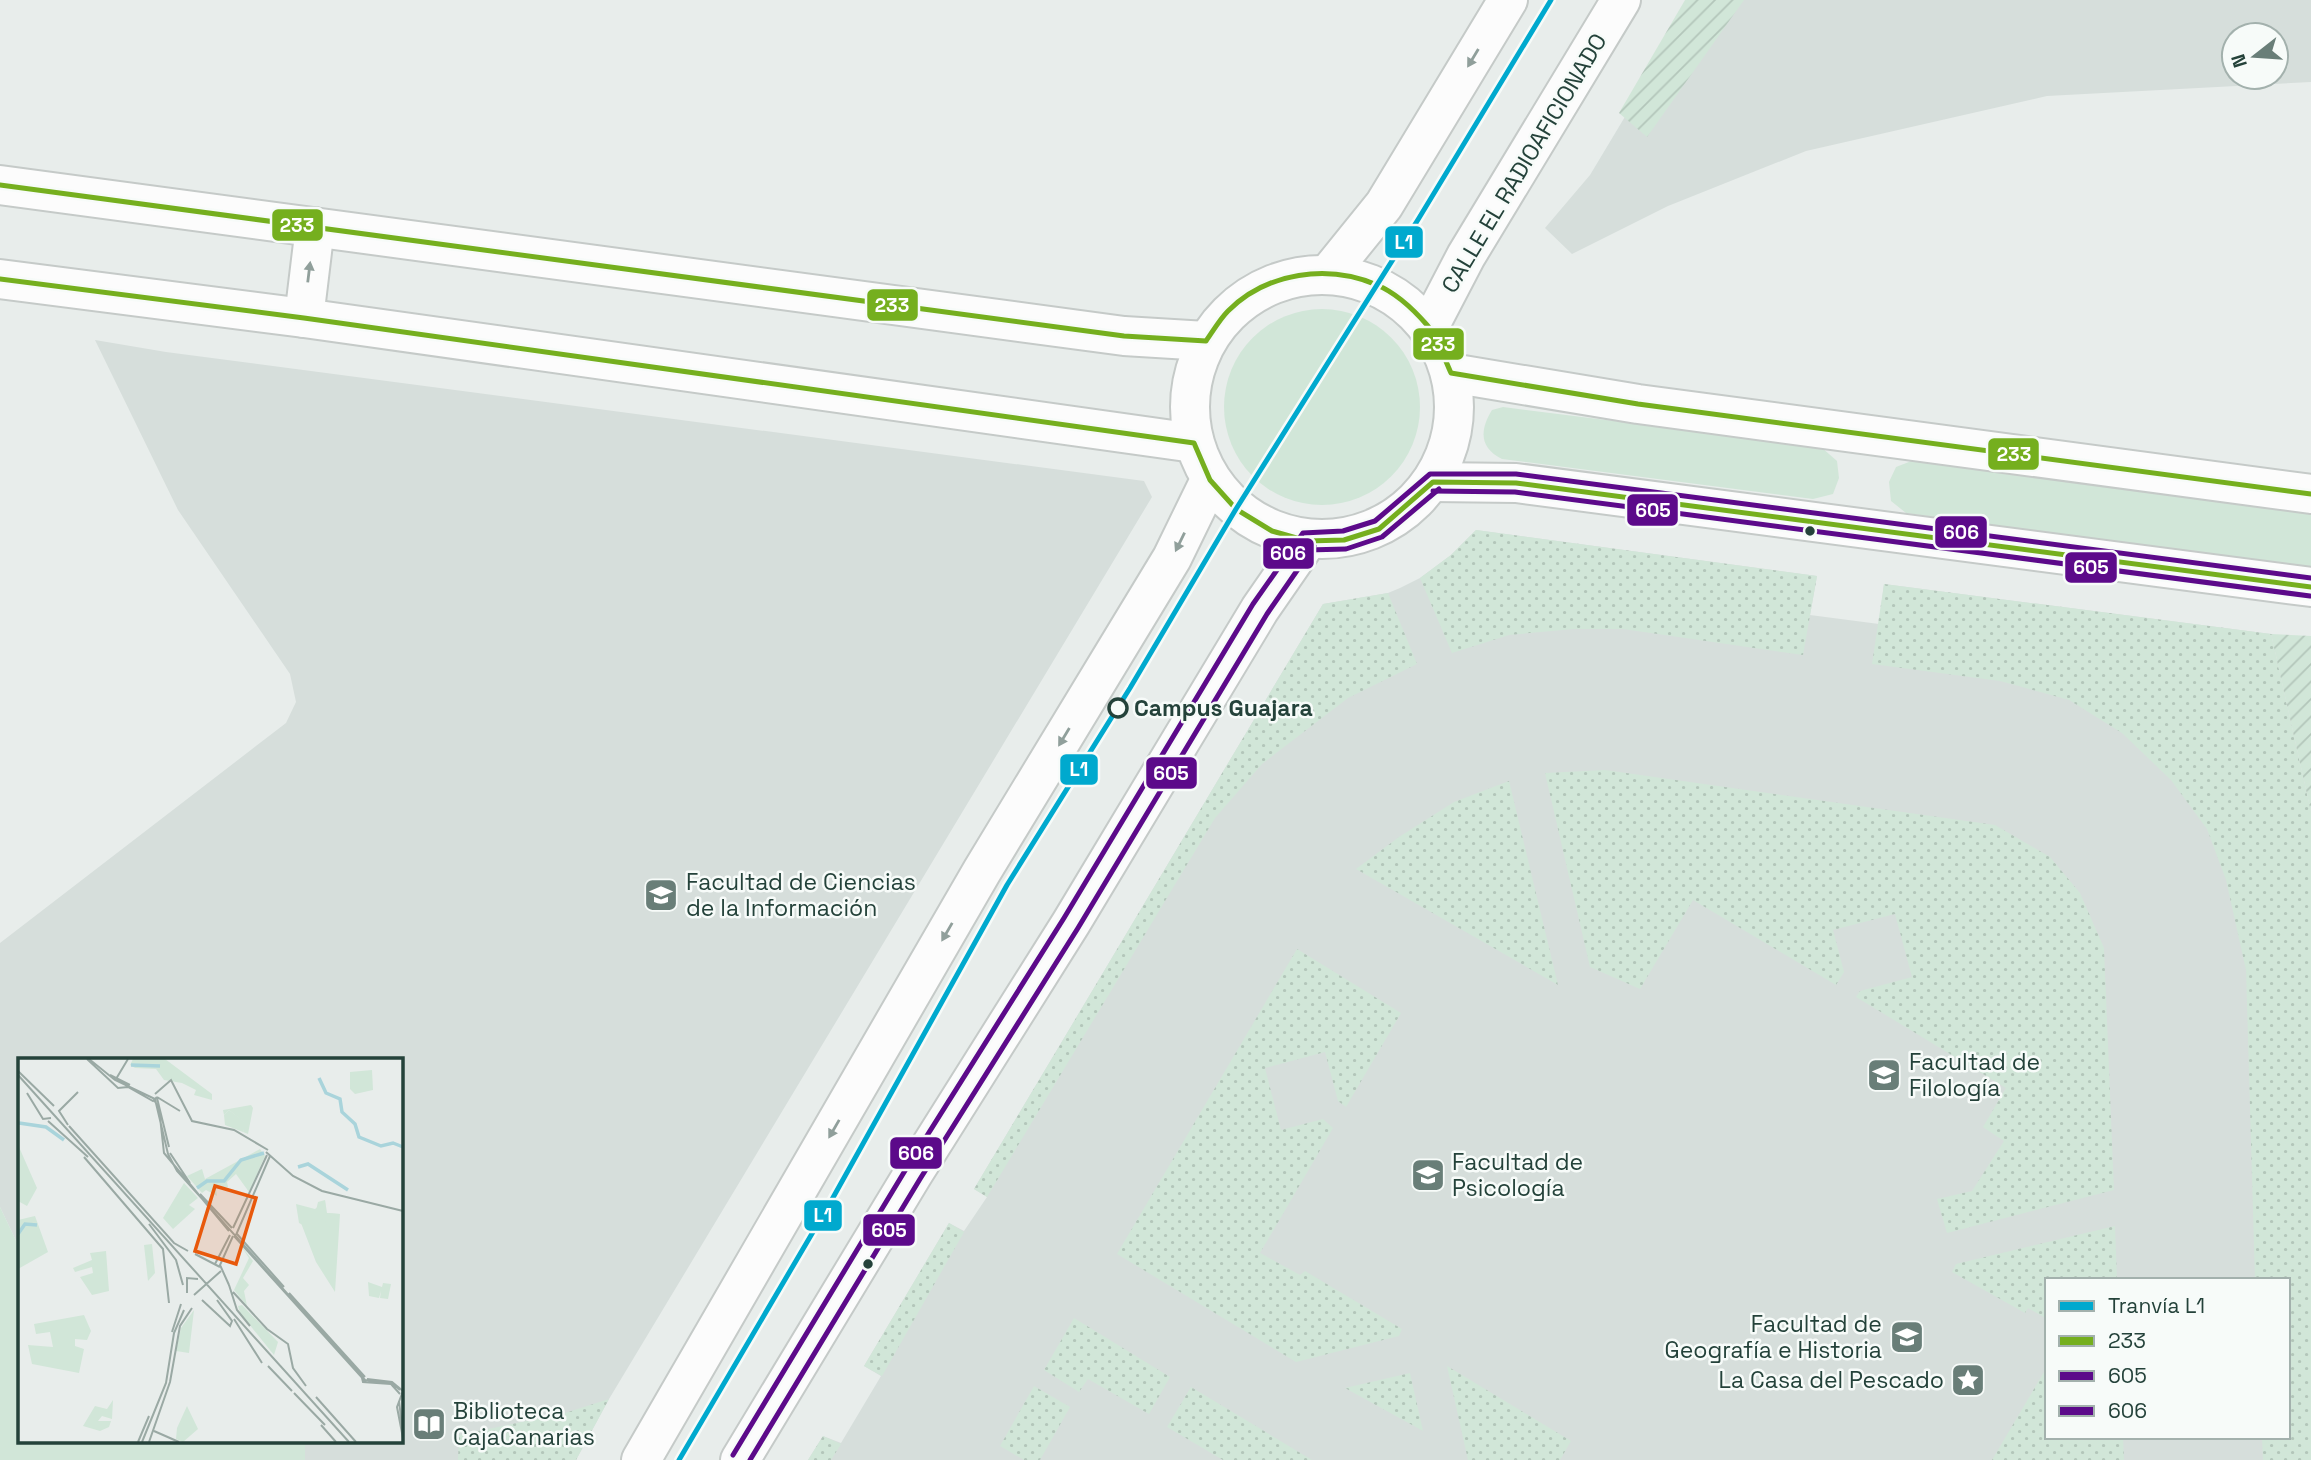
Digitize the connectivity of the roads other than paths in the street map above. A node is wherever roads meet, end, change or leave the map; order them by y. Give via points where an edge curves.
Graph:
1 (1508, 0) edge
2 (1621, 0) edge
3 (0, 185) edge
4 (315, 227) junction
5 (1329, 273) junction
6 (0, 279) edge
7 (304, 318) junction
8 (1429, 327) junction
9 (1206, 341) junction
10 (1451, 373) junction
11 (1194, 443) junction
12 (1210, 480) junction
13 (1433, 482) junction
14 (2311, 494) edge
15 (1307, 541) junction
16 (2311, 587) edge
17 (641, 1460) edge
18 (740, 1460) edge

1 -> 5 street via 1384,205
2 - 8 street, CALLE EL RADIOAFICIONADO via 1466,256
3 - 4 street
7 -> 4 street
4 - 9 street via 1124,336
5 - 8 street via 1377,285 1399,298
5 - 9 street via 1292,276 1258,289 1228,312
6 - 7 street
7 - 11 street
8 - 10 street
9 - 11 street via 1190,391
10 - 13 street via 1454,430
10 - 14 street via 1638,404
11 - 12 street
12 - 15 street via 1236,509 1272,531
12 -> 17 street via 1172,558 982,871
13 - 15 street via 1379,529 1344,540
13 - 16 street via 1516,483
15 - 18 street via 1260,609

